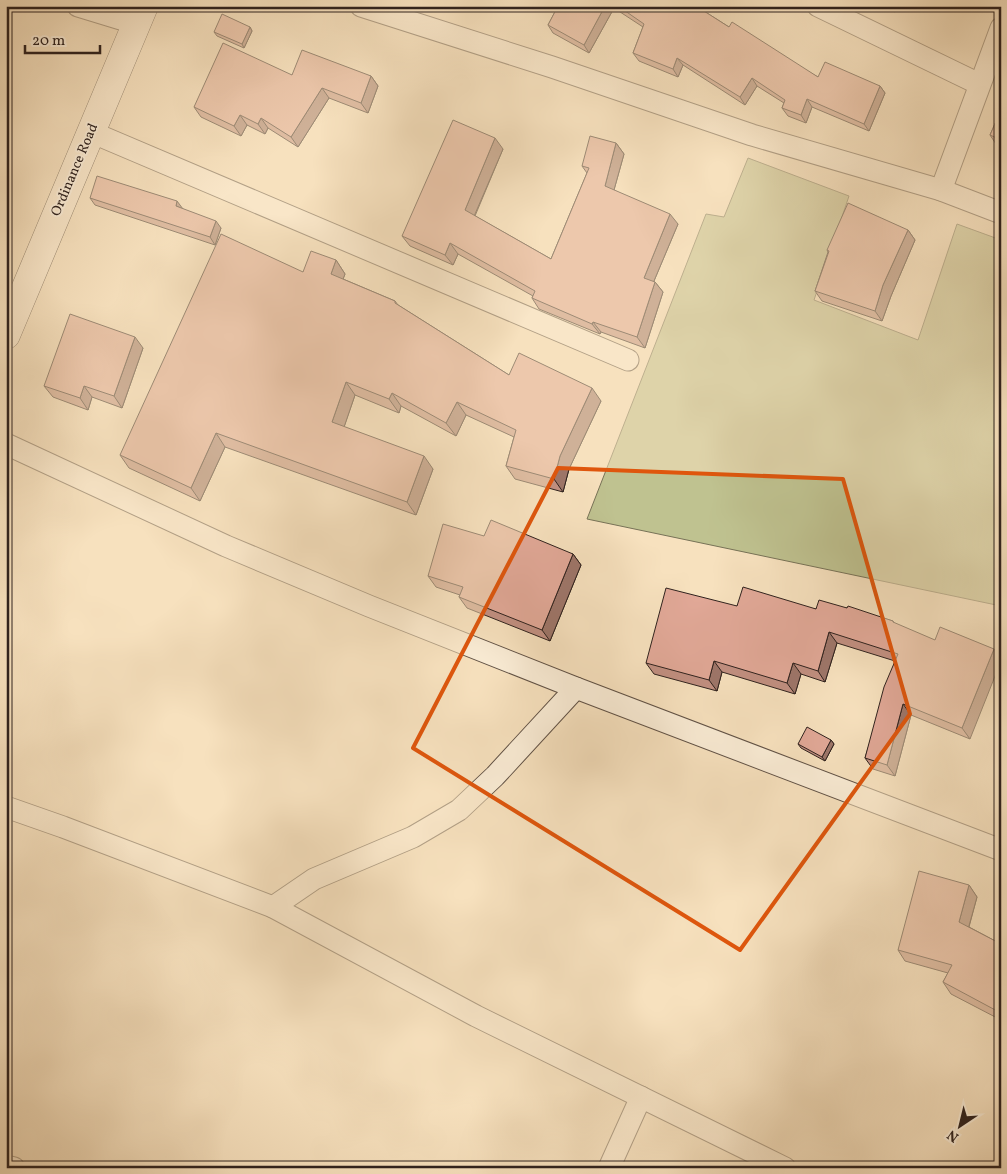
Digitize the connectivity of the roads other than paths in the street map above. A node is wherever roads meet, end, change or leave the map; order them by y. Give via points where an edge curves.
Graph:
1 (78, 6) edge
2 (361, 6) edge
3 (818, 6) edge
4 (141, 15) edge
5 (1001, 28) edge
6 (979, 84) junction
7 (90, 132) junction
8 (940, 190) junction
9 (1001, 213) edge
10 (6, 335) edge
11 (628, 360) dead end
12 (6, 444) edge
13 (576, 688) junction
14 (6, 807) edge
15 (1001, 850) edge
16 (273, 907) junction
17 (641, 1097) junction
18 (6, 1166) edge
19 (14, 1168) edge
20 (610, 1168) edge
21 (785, 1168) edge

1 - 4 street
2 - 8 street via 752,135
3 - 6 street
4 - 7 street, Ordinance Road
5 - 6 street
6 - 8 street
7 - 10 street, Ordinance Road
7 - 11 street
8 - 9 street
12 - 13 street via 226,546
13 - 15 street
13 - 16 street via 459,810 413,837 314,879
14 - 16 street
16 - 17 street via 476,1016
17 - 20 street
17 - 21 street
18 - 19 street

